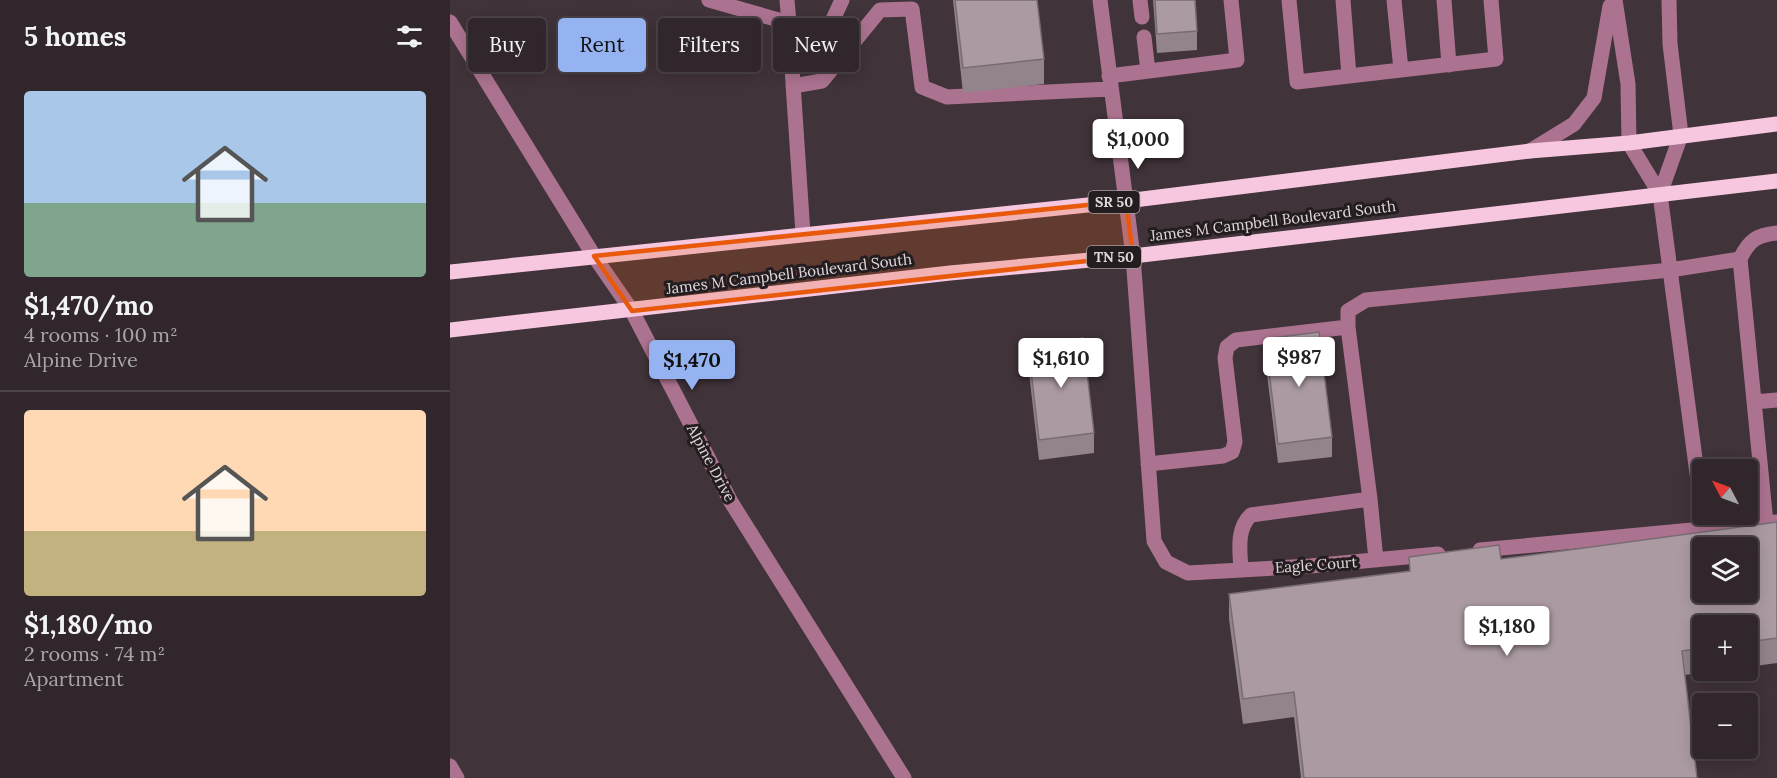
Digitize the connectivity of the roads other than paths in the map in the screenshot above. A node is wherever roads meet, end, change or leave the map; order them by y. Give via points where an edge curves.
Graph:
1 (709, 0) edge
2 (787, 0) edge
3 (842, 0) edge
4 (1100, 0) edge
5 (1140, 0) edge
6 (1231, 0) edge
7 (1288, 0) edge
8 (1343, 0) edge
9 (1394, 0) edge
10 (1444, 0) edge
11 (1491, 0) edge
12 (1613, 0) edge
13 (1668, 0) edge
14 (913, 4) edge
15 (1142, 17) dead end
16 (773, 18) edge
17 (789, 18) edge
18 (834, 18) edge
19 (450, 22) edge
20 (1144, 37) dead end
21 (1449, 65) junction
22 (1401, 70) junction
23 (1148, 71) junction
24 (792, 72) edge
25 (1349, 76) junction
26 (1110, 82) junction
27 (793, 86) junction
28 (1777, 124) edge
29 (1681, 135) junction
30 (1629, 143) junction
31 (1530, 151) junction
32 (1777, 181) edge
33 (1660, 194) junction
34 (1126, 201) junction
35 (1777, 233) edge
36 (803, 234) junction
37 (594, 256) junction
38 (1133, 256) junction
39 (1740, 259) junction
40 (1670, 270) junction
41 (450, 272) edge
42 (632, 311) junction
43 (1348, 327) junction
44 (450, 330) edge
45 (1777, 399) edge
46 (1754, 402) junction
47 (1695, 459) edge
48 (1148, 464) junction
49 (1370, 499) junction
50 (1692, 520) edge
51 (1772, 522) edge
52 (1376, 560) junction
53 (1241, 570) junction
54 (450, 766) edge
55 (457, 778) edge
56 (904, 778) edge

1 - 16 street
2 - 17 street
3 - 18 street
4 - 26 street, Eagle Court
5 - 15 street
6 - 23 street via 1237,60
7 - 25 street via 1297,82
8 - 25 street
9 - 22 street
10 - 21 street
11 - 21 street via 1496,59
12 - 30 street via 1628,84
12 - 31 street via 1594,98 1574,124
13 - 29 street
14 - 26 street via 922,87 947,97
14 - 27 street via 880,10 822,81
19 - 37 street, Alpine Drive
20 - 23 street
21 - 22 street
22 - 25 street
23 - 26 street
24 - 27 street
26 - 34 street, Eagle Court
27 - 36 street
28 - 29 main road, SR 50
29 - 30 main road, SR 50
29 - 33 street
30 - 31 main road, SR 50
30 - 33 street
31 - 34 main road, SR 50
32 - 33 main road, James M Campbell Boulevard South / TN 50
33 - 38 main road, James M Campbell Boulevard South / TN 50
33 - 40 street
34 - 36 main road, SR 50
34 - 38 street, Eagle Court
35 - 39 street via 1760,235 1748,243
36 - 37 main road, SR 50
37 - 41 main road, SR 50
37 - 42 street, Alpine Drive
38 - 42 main road, James M Campbell Boulevard South / TN 50 via 950,273
38 - 48 street, Eagle Court
39 - 40 street
39 - 46 street
40 - 43 street via 1366,300 1348,311
40 - 47 street
42 - 44 main road, James M Campbell Boulevard South / TN 50
42 - 56 street, Alpine Drive via 731,502
43 - 48 street via 1236,340 1227,347 1225,358 1235,442 1232,452
43 - 49 street
45 - 46 street
46 - 51 street
48 - 53 street, Eagle Court via 1154,540 1166,562 1188,573
49 - 52 street
49 - 53 street via 1251,515 1244,521 1240,534
50 - 52 street, Eagle Court
52 - 53 street, Eagle Court
54 - 55 street

